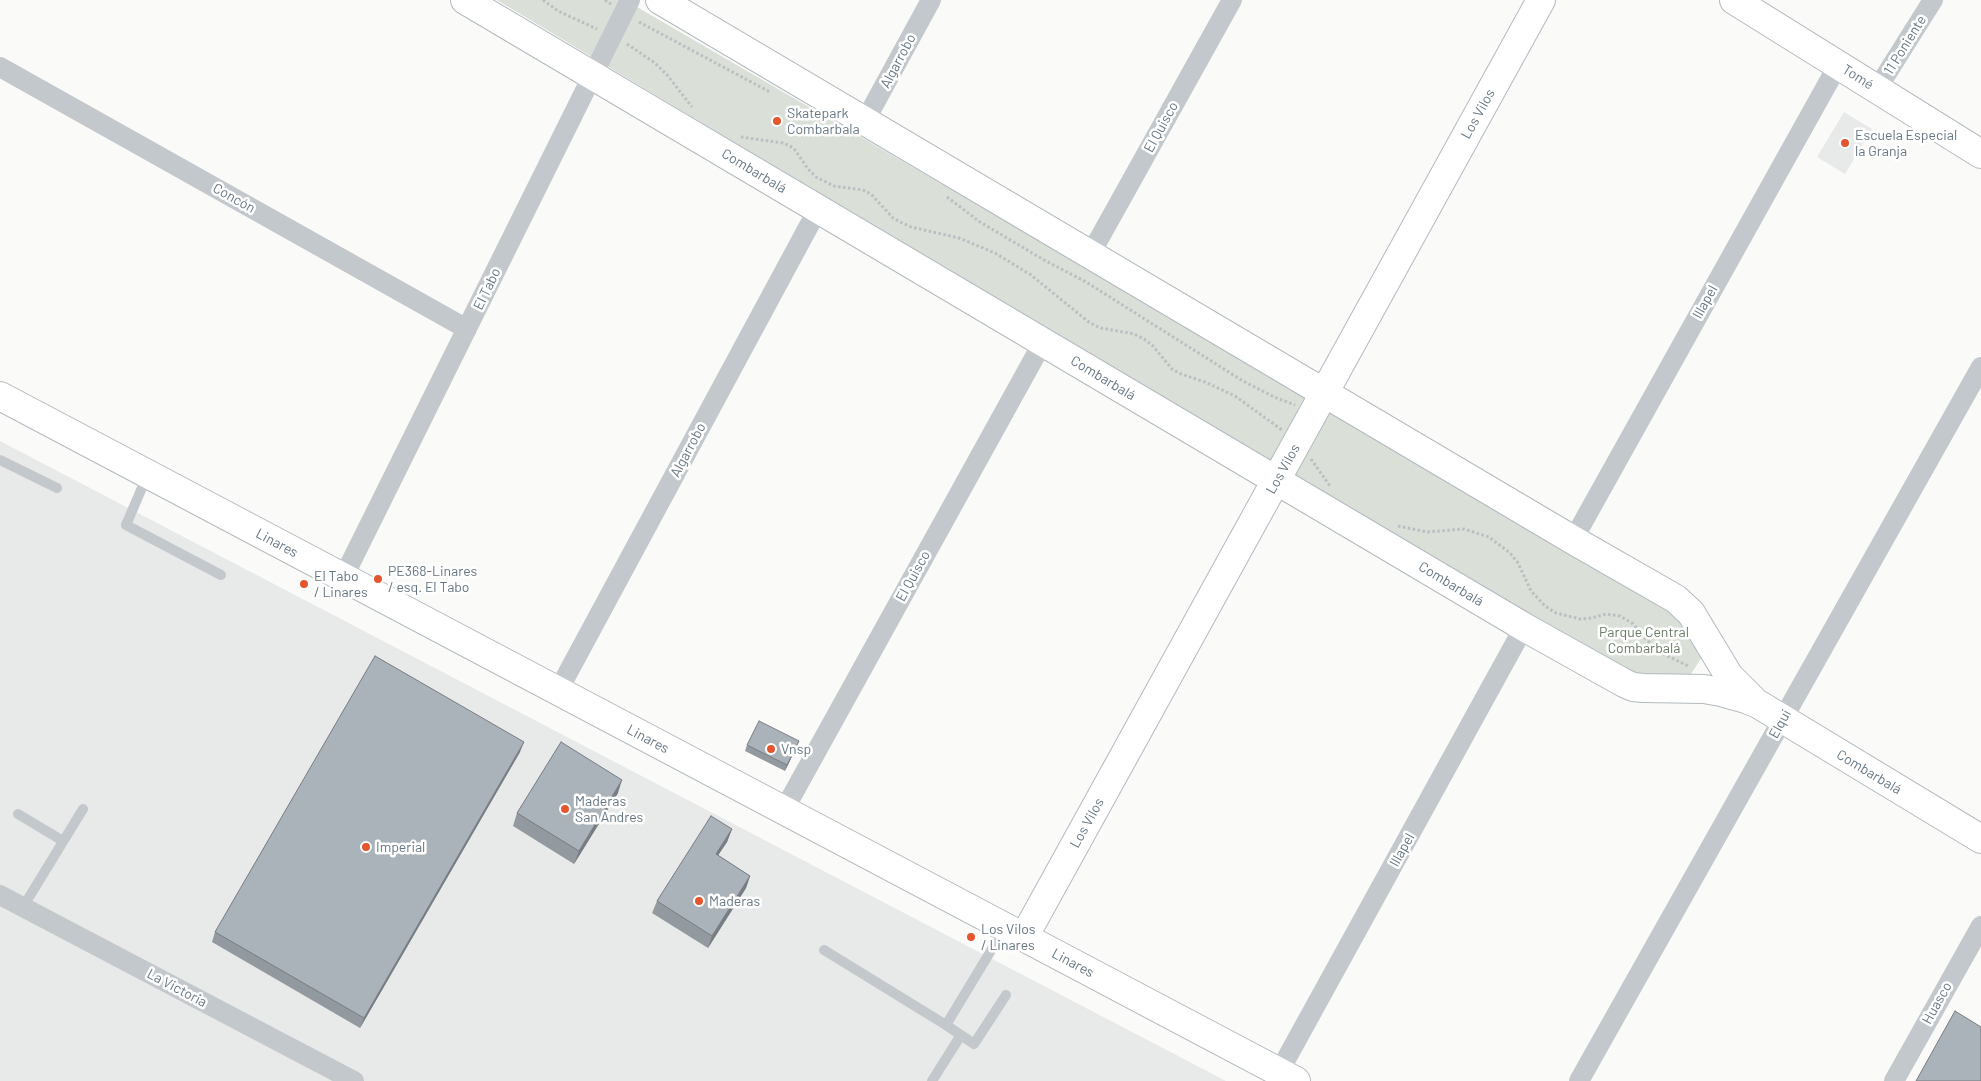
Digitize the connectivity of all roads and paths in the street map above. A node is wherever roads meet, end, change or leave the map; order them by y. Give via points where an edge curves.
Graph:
1 (465, 0) edge
2 (543, 0) edge
3 (630, 0) edge
4 (660, 0) edge
5 (931, 0) edge
6 (1232, 0) edge
7 (1541, 0) edge
8 (1734, 0) edge
9 (1933, 0) edge
10 (612, 36) junction
11 (1838, 65) junction
12 (0, 67) edge
13 (593, 76) junction
14 (1877, 89) junction
15 (695, 110) dead end
16 (865, 121) junction
17 (734, 136) dead end
18 (1981, 154) edge
19 (818, 209) junction
20 (1090, 255) junction
21 (467, 329) junction
22 (1043, 342) junction
23 (1981, 367) edge
24 (1324, 393) junction
25 (0, 396) edge
26 (1298, 441) junction
27 (0, 460) edge
28 (148, 474) junction
29 (1276, 480) junction
30 (57, 488) dead end
31 (1338, 491) dead end
32 (1396, 525) dead end
33 (1573, 540) junction
34 (221, 576) dead end
35 (343, 578) junction
36 (1524, 628) junction
37 (1711, 646) junction
38 (1695, 683) junction
39 (558, 691) junction
40 (1758, 704) junction
41 (1783, 719) junction
42 (83, 808) dead end
43 (784, 810) junction
44 (18, 814) dead end
45 (1981, 839) edge
46 (63, 841) junction
47 (0, 895) edge
48 (23, 907) junction
49 (1981, 926) edge
50 (1015, 932) junction
51 (824, 950) dead end
52 (1006, 995) dead end
53 (946, 1024) junction
54 (961, 1035) junction
55 (1288, 1076) edge
56 (354, 1081) edge
57 (932, 1081) edge
58 (1580, 1081) edge
59 (1894, 1081) edge

1 - 13 main road, Combarbalá
2 - 10 path via 558,11
3 - 10 street, El Tabo
4 - 16 main road, Combarbalá
5 - 16 street, Algarrobo
6 - 20 street, El Quisco
7 - 24 main road, Los Vilos
8 - 11 main road, Tomé
9 - 14 street, 11 Poniente
10 - 13 street, El Tabo
10 - 15 path via 654,63
11 - 14 main road, Tomé
11 - 33 street, Illapel
12 - 21 street, Concón
13 - 19 main road, Combarbalá
13 - 21 street, El Tabo
14 - 18 main road, Tomé
16 - 20 main road, Combarbalá
17 - 26 path via 790,146 816,177 834,186 864,190 902,223 959,238 995,253 1031,275 1090,323 1144,339 1172,369 1235,396
19 - 22 main road, Combarbalá
19 - 39 street, Algarrobo
20 - 24 main road, Combarbalá
21 - 35 street, El Tabo
22 - 29 main road, Combarbalá
22 - 43 street, El Quisco
23 - 41 street, Elqui
24 - 26 main road, Los Vilos
24 - 33 main road, Combarbalá
25 - 28 main road, Linares
26 - 29 main road, Los Vilos
26 - 31 path via 1330,486
27 - 30 lane
28 - 34 lane via 126,525
28 - 35 main road, Linares
29 - 36 main road, Combarbalá
29 - 50 main road, Los Vilos
32 - 38 path via 1427,532 1464,530 1489,537 1510,553 1531,591 1545,606 1556,613 1580,619 1606,614 1620,616 1632,623 1656,650 1685,665
33 - 37 main road, Combarbalá via 1676,599 1691,613
35 - 39 main road, Linares
36 - 38 main road, Combarbalá via 1633,687
36 - 55 street, Illapel
37 - 38 main road via 1709,664
37 - 40 main road, Combarbalá via 1729,676
38 - 40 main road, Combarbalá
39 - 43 main road, Linares
40 - 41 main road, Combarbalá
41 - 45 main road, Combarbalá
41 - 58 street, Elqui
42 - 46 lane
43 - 50 main road, Linares
44 - 46 lane
46 - 48 lane
47 - 48 street, La Victoria
48 - 56 street, La Victoria
49 - 59 street, Huasco
50 - 53 lane
50 - 55 main road, Linares
51 - 53 lane
52 - 54 lane via 974,1044
53 - 54 lane
54 - 57 lane

